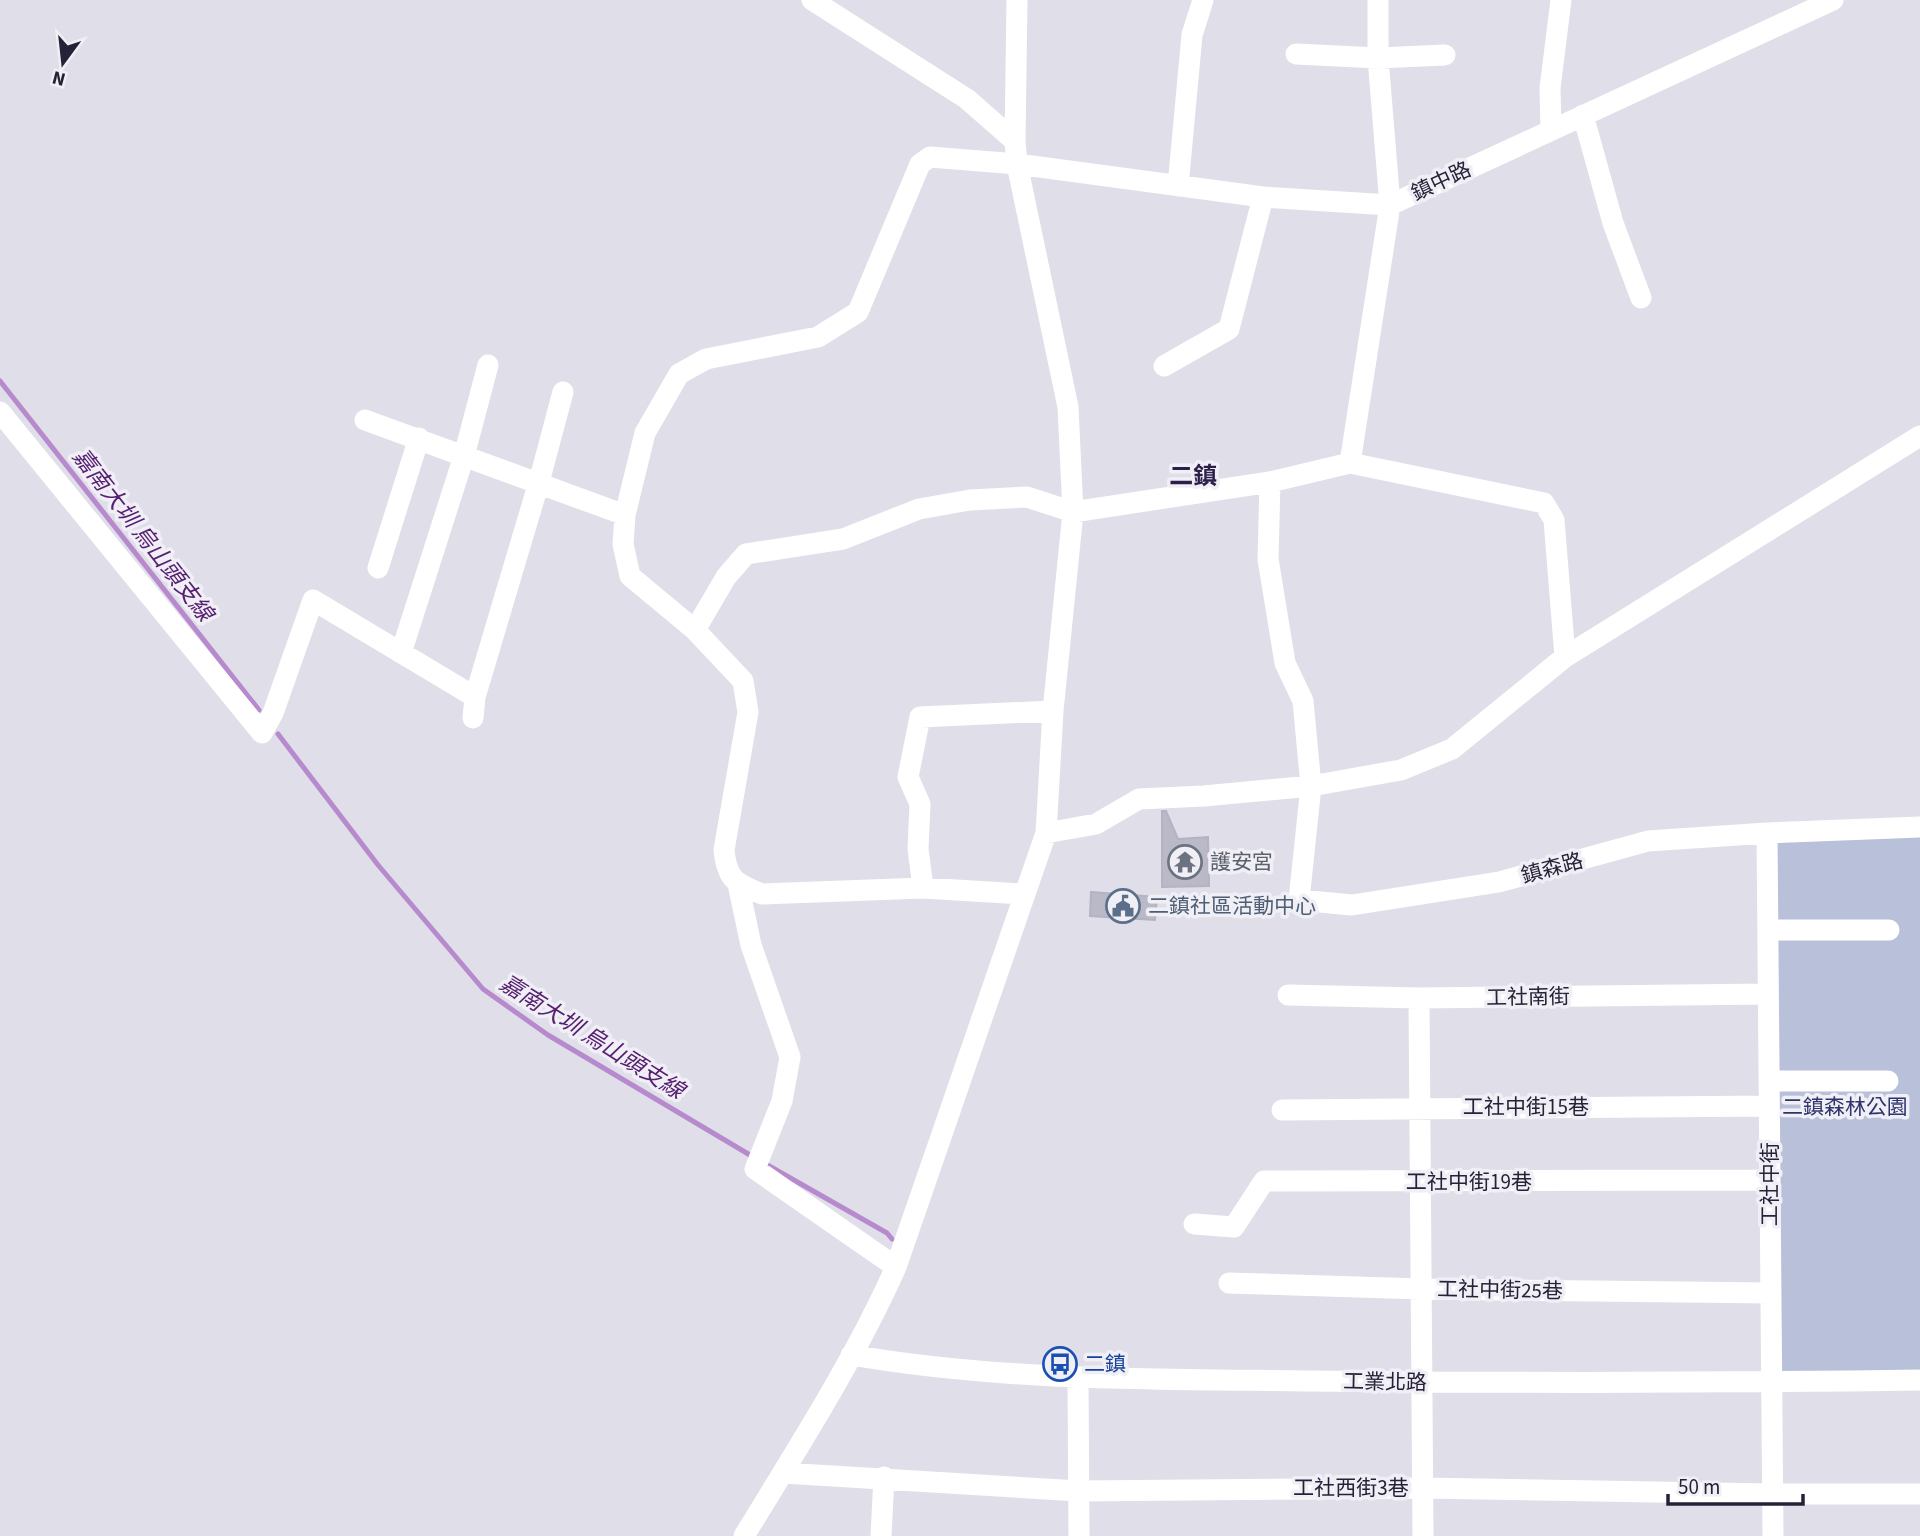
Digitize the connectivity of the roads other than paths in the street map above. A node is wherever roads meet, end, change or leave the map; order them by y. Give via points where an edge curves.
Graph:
1 (812, 0) edge
2 (1017, 0) edge
3 (1203, 0) edge
4 (1378, 0) edge
5 (1561, 0) edge
6 (1833, 0) edge
7 (1296, 54) dead end
8 (1445, 55) dead end
9 (1378, 58) junction
10 (1583, 115) junction
11 (1551, 129) junction
12 (1015, 141) junction
13 (1017, 164) junction
14 (1178, 186) junction
15 (1263, 197) junction
16 (1390, 205) junction
17 (1641, 298) dead end
18 (488, 365) dead end
19 (1164, 366) dead end
20 (563, 392) dead end
21 (0, 412) edge
22 (365, 420) dead end
23 (1920, 436) edge
24 (419, 438) junction
25 (464, 456) junction
26 (1350, 463) junction
27 (539, 482) junction
28 (1270, 482) junction
29 (1073, 512) junction
30 (625, 515) junction
31 (378, 568) dead end
32 (695, 630) junction
33 (401, 653) junction
34 (1566, 657) junction
35 (475, 697) junction
36 (1053, 711) junction
37 (473, 718) dead end
38 (1311, 786) junction
39 (1920, 827) edge
40 (1767, 833) junction
41 (1045, 834) junction
42 (737, 884) junction
43 (923, 888) junction
44 (1023, 894) junction
45 (1768, 930) junction
46 (1889, 930) dead end
47 (1768, 993) junction
48 (1288, 995) dead end
49 (1419, 998) junction
50 (1769, 1081) junction
51 (1888, 1081) dead end
52 (1769, 1106) junction
53 (1420, 1108) junction
54 (1282, 1110) dead end
55 (1770, 1180) junction
56 (1421, 1182) junction
57 (1194, 1224) dead end
58 (896, 1268) junction
59 (1229, 1283) dead end
60 (1422, 1289) junction
61 (1770, 1293) junction
62 (851, 1355) junction
63 (1078, 1378) junction
64 (1920, 1380) edge
65 (1422, 1382) junction
66 (1771, 1382) junction
67 (783, 1472) junction
68 (884, 1477) junction
69 (1423, 1488) junction
70 (1079, 1490) junction
71 (1772, 1494) junction
72 (1920, 1494) edge
73 (748, 1536) edge
74 (881, 1536) edge
75 (1079, 1536) edge
76 (1423, 1536) edge
77 (1773, 1536) edge

1 - 12 street via 967,99
2 - 12 street
3 - 14 street via 1192,35
4 - 9 street
5 - 11 street via 1550,88
6 - 10 street, 鎮中路
7 - 9 street
8 - 9 street
9 - 16 street
10 - 11 street, 鎮中路
10 - 17 street via 1613,223
11 - 16 street, 鎮中路
12 - 13 street
13 - 14 street, 鎮中路
13 - 29 street via 1068,407
13 - 30 street, 鎮中路 via 930,157 920,164 858,312 818,337 706,359 679,374 645,433
14 - 15 street, 鎮中路
15 - 16 street, 鎮中路
15 - 19 street via 1228,329
16 - 26 street
18 - 25 street
20 - 27 street
21 - 33 street via 262,733 313,600
22 - 24 street
23 - 34 street
24 - 25 street
24 - 31 street
25 - 27 street
25 - 33 street
26 - 28 street
26 - 34 street via 1544,503 1554,520
27 - 30 street
27 - 35 street
28 - 29 street
28 - 38 street via 1268,559 1285,663 1303,701
29 - 32 street via 1027,497 970,500 919,509 843,539 746,554 726,577
29 - 36 street
30 - 32 street, 鎮中路 via 623,544 630,576
32 - 42 street, 鎮中路 via 743,681 748,712 724,850 726,870
33 - 35 street
34 - 38 street via 1452,749 1401,770
35 - 37 street
36 - 41 street
36 - 43 street via 920,716 908,777 920,804 918,849
38 - 40 street, 鎮森路 via 1299,900 1352,905 1499,882 1648,841
38 - 41 street via 1139,799 1097,824
39 - 40 street, 鎮森路
40 - 45 street, 工社中街
41 - 44 street
42 - 43 street via 762,894
42 - 58 street, 鎮中路 via 751,944 790,1057 782,1101 755,1169
43 - 44 street
44 - 58 street
45 - 46 street
45 - 47 street, 工社中街
47 - 49 street, 工社南街
47 - 50 street, 工社中街
48 - 49 street, 工社南街
49 - 53 street
50 - 51 street
50 - 52 street, 工社中街
52 - 53 street, 工社中街15巷
52 - 55 street, 工社中街
53 - 54 street, 工社中街15巷
53 - 56 street
55 - 56 street, 工社中街19巷
55 - 61 street, 工社中街
56 - 57 street, 工社中街19巷 via 1264,1181 1234,1227
56 - 60 street
58 - 62 street
59 - 60 street, 工社中街25巷
60 - 61 street, 工社中街25巷
60 - 65 street
61 - 66 street, 工社中街
62 - 63 street, 工業北路 via 910,1365
62 - 67 street
63 - 65 street, 工業北路
63 - 70 street
64 - 66 street, 工業北路
65 - 66 street, 工業北路
65 - 69 street
66 - 71 street, 工社中街
67 - 68 street, 工社西街3巷
67 - 73 street
68 - 70 street, 工社西街3巷
68 - 74 street
69 - 70 street, 工社西街3巷
69 - 71 street, 工社西街3巷
69 - 76 street
70 - 75 street
71 - 72 street, 工社西街3巷
71 - 77 street, 工社中街

